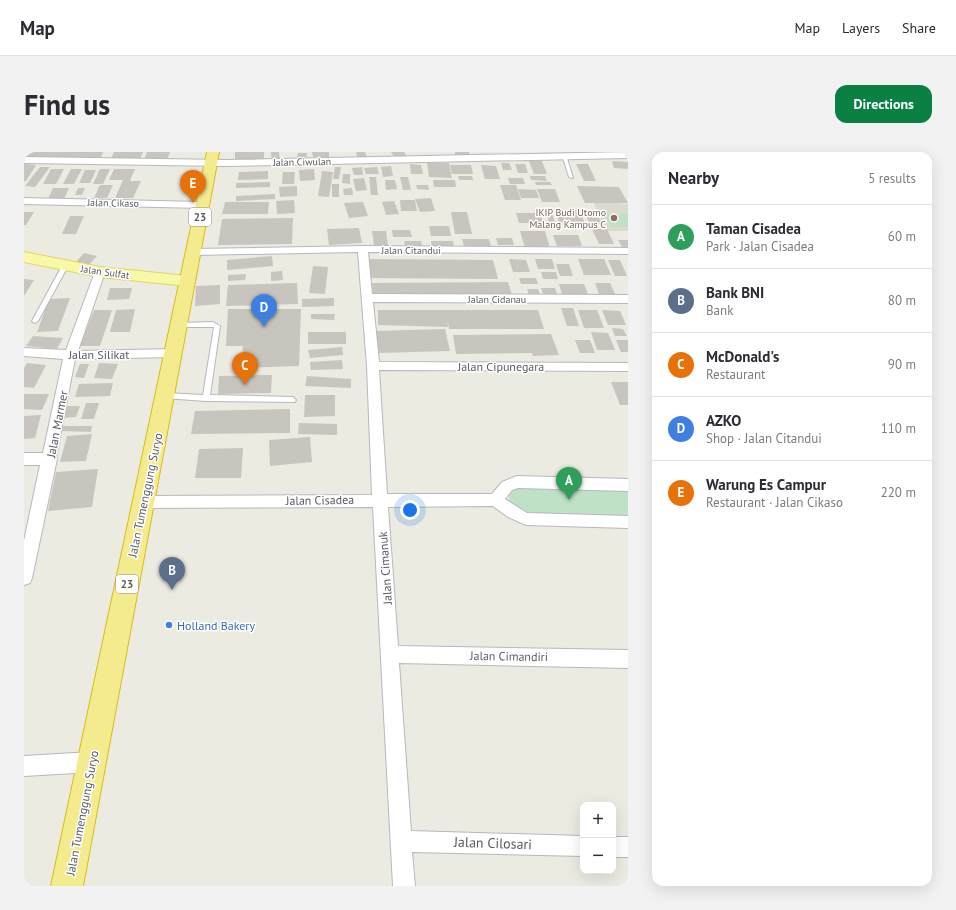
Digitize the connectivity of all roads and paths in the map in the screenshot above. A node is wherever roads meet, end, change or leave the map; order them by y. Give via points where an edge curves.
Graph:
1 (564, 155) junction
2 (628, 155) edge
3 (212, 157) edge
4 (24, 160) edge
5 (571, 178) dead end
6 (24, 201) edge
7 (202, 205) junction
8 (363, 249) junction
9 (628, 251) edge
10 (194, 252) junction
11 (24, 257) edge
12 (65, 266) junction
13 (100, 272) junction
14 (187, 281) junction
15 (367, 298) junction
16 (628, 299) edge
17 (35, 321) dead end
18 (180, 325) junction
19 (24, 352) edge
20 (174, 353) junction
21 (70, 355) junction
22 (373, 366) junction
23 (628, 367) edge
24 (166, 396) junction
25 (206, 398) junction
26 (293, 400) dead end
27 (24, 459) edge
28 (50, 459) junction
29 (628, 485) edge
30 (380, 499) junction
31 (496, 500) junction
32 (143, 502) junction
33 (628, 522) edge
34 (24, 578) edge
35 (391, 654) junction
36 (628, 659) edge
37 (92, 762) junction
38 (24, 766) edge
39 (402, 841) junction
40 (580, 846) edge
41 (616, 847) edge
42 (628, 848) edge
43 (67, 886) edge
44 (404, 886) edge

1 - 2 street, Jalan Ciwulan
1 - 3 street, Jalan Ciwulan
1 - 5 lane
3 - 4 street, Jalan Ciwulan
3 - 7 highway, Jalan Tumenggung Suryo / 23
6 - 7 street, Jalan Cikaso
7 - 10 highway, Jalan Tumenggung Suryo / 23
8 - 9 street, Jalan Citandui
8 - 10 street, Jalan Citandui
8 - 15 street, Jalan Cimanuk
10 - 14 highway, Jalan Tumenggung Suryo / 23
11 - 12 main road, Jalan Sulfat
12 - 13 main road, Jalan Sulfat
12 - 17 lane
13 - 14 main road, Jalan Sulfat
13 - 21 street, Jalan Marmer
14 - 18 highway, Jalan Tumenggung Suryo / 23
15 - 16 street, Jalan Cidanau
15 - 22 street, Jalan Cimanuk
18 - 20 highway, Jalan Tumenggung Suryo / 23
18 - 25 lane via 217,326
19 - 21 street, Jalan Silikat
20 - 21 street, Jalan Silikat
20 - 24 highway, Jalan Tumenggung Suryo / 23
21 - 28 street, Jalan Marmer
22 - 23 street, Jalan Cipunegara
22 - 30 street, Jalan Cimanuk
24 - 25 lane
24 - 32 highway, Jalan Tumenggung Suryo / 23
25 - 26 lane
27 - 28 street
28 - 34 street, Jalan Marmer
29 - 31 street via 517,482 507,486
30 - 31 street, Jalan Cisadea
30 - 32 street, Jalan Cisadea
30 - 35 street, Jalan Cimanuk
31 - 33 street via 526,519
32 - 37 highway, Jalan Tumenggung Suryo / 23
35 - 36 street, Jalan Cimandiri
35 - 39 street, Jalan Cimanuk
37 - 38 street
37 - 43 highway, Jalan Tumenggung Suryo / 23
39 - 40 street, Jalan Cilosari
39 - 44 street, Jalan Cimanuk
41 - 42 street

